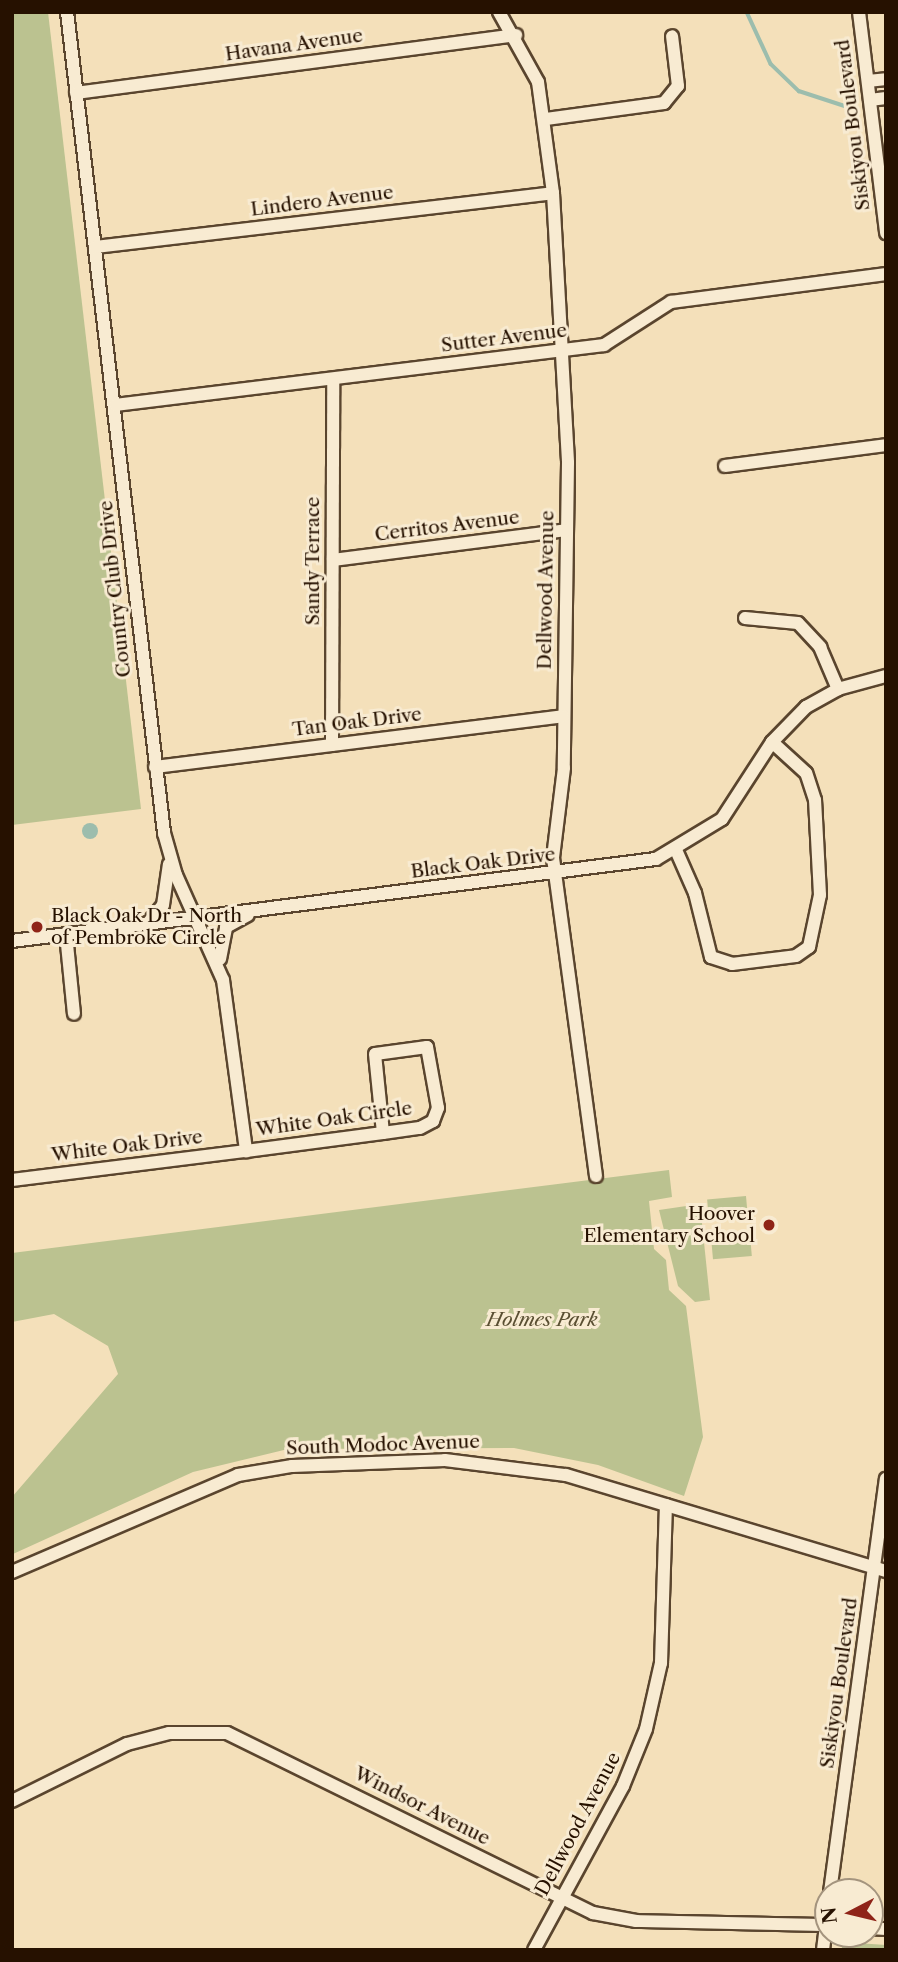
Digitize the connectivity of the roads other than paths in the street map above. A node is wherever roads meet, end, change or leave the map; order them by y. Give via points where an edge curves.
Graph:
1 (66, 12) edge
2 (499, 12) edge
3 (859, 12) edge
4 (516, 35) junction
5 (672, 36) dead end
6 (886, 79) edge
7 (868, 81) junction
8 (76, 93) junction
9 (886, 98) edge
10 (870, 100) junction
11 (545, 119) junction
12 (553, 193) junction
13 (886, 233) edge
14 (95, 247) junction
15 (886, 274) edge
16 (563, 351) junction
17 (333, 379) junction
18 (115, 405) junction
19 (886, 445) edge
20 (724, 466) dead end
21 (566, 530) junction
22 (333, 560) junction
23 (745, 618) dead end
24 (886, 676) edge
25 (838, 689) junction
26 (563, 716) junction
27 (772, 742) junction
28 (332, 744) junction
29 (155, 767) junction
30 (676, 850) junction
31 (169, 856) junction
32 (555, 874) junction
33 (258, 910) junction
34 (197, 918) junction
35 (144, 925) junction
36 (66, 934) junction
37 (12, 941) edge
38 (223, 980) junction
39 (74, 1014) dead end
40 (383, 1133) junction
41 (246, 1151) junction
42 (596, 1176) dead end
43 (12, 1180) edge
44 (886, 1479) edge
45 (666, 1505) junction
46 (880, 1569) edge
47 (12, 1572) edge
48 (12, 1801) edge
49 (832, 1878) edge
50 (560, 1898) junction
51 (814, 1925) edge
52 (534, 1950) edge

1 - 8 street, Country Club Drive
2 - 4 street, Dellwood Avenue
3 - 7 street, Siskiyou Boulevard
4 - 8 street, Havana Avenue
4 - 11 street, Dellwood Avenue via 531,63
5 - 11 street via 678,86 664,103
6 - 7 street
7 - 10 street, Siskiyou Boulevard
8 - 14 street, Country Club Drive
9 - 10 street
10 - 13 street, Siskiyou Boulevard
11 - 12 street, Dellwood Avenue
12 - 14 street, Lindero Avenue
12 - 16 street, Dellwood Avenue
14 - 18 street, Country Club Drive
15 - 16 street, Sutter Avenue via 671,302 617,340
16 - 17 street, Sutter Avenue
16 - 21 street, Dellwood Avenue
17 - 18 street, Sutter Avenue
17 - 22 street, Sandy Terrace
18 - 29 street, Country Club Drive
19 - 20 street
21 - 22 street, Cerritos Avenue
21 - 26 street, Dellwood Avenue
22 - 28 street, Sandy Terrace
23 - 25 street via 798,623 820,647
24 - 25 street, Black Oak Drive
25 - 27 street, Black Oak Drive via 806,708
26 - 28 street, Tan Oak Drive
26 - 32 street, Dellwood Avenue
27 - 30 street, Black Oak Drive via 734,805
27 - 30 street via 806,773 815,800 820,895 809,947 796,956 732,964 711,957
28 - 29 street, Tan Oak Drive
29 - 31 street, Country Club Drive
30 - 32 street, Black Oak Drive via 631,864
31 - 34 street, Country Club Drive
31 - 35 street via 163,905
32 - 33 street, Black Oak Drive
32 - 42 street, Dellwood Avenue
33 - 34 street, Black Oak Drive
33 - 38 street via 221,936
34 - 35 street, Black Oak Drive
34 - 38 street, Country Club Drive
35 - 36 street, Black Oak Drive
36 - 37 street, Black Oak Drive
36 - 39 street
38 - 41 street, Country Club Drive
40 - 40 street, White Oak Circle via 375,1054 427,1047 436,1115 420,1128
40 - 41 street, White Oak Circle
41 - 43 street, White Oak Drive
44 - 46 street, Siskiyou Boulevard
45 - 46 street, South Modoc Avenue
45 - 47 street, South Modoc Avenue via 489,1461 292,1466 211,1484
45 - 50 street, Dellwood Avenue via 661,1663 646,1729 622,1786
46 - 49 street, Siskiyou Boulevard
48 - 50 street, Windsor Avenue via 138,1741 169,1733 227,1733
50 - 51 street, Windsor Avenue via 617,1920
50 - 52 street, Dellwood Avenue

